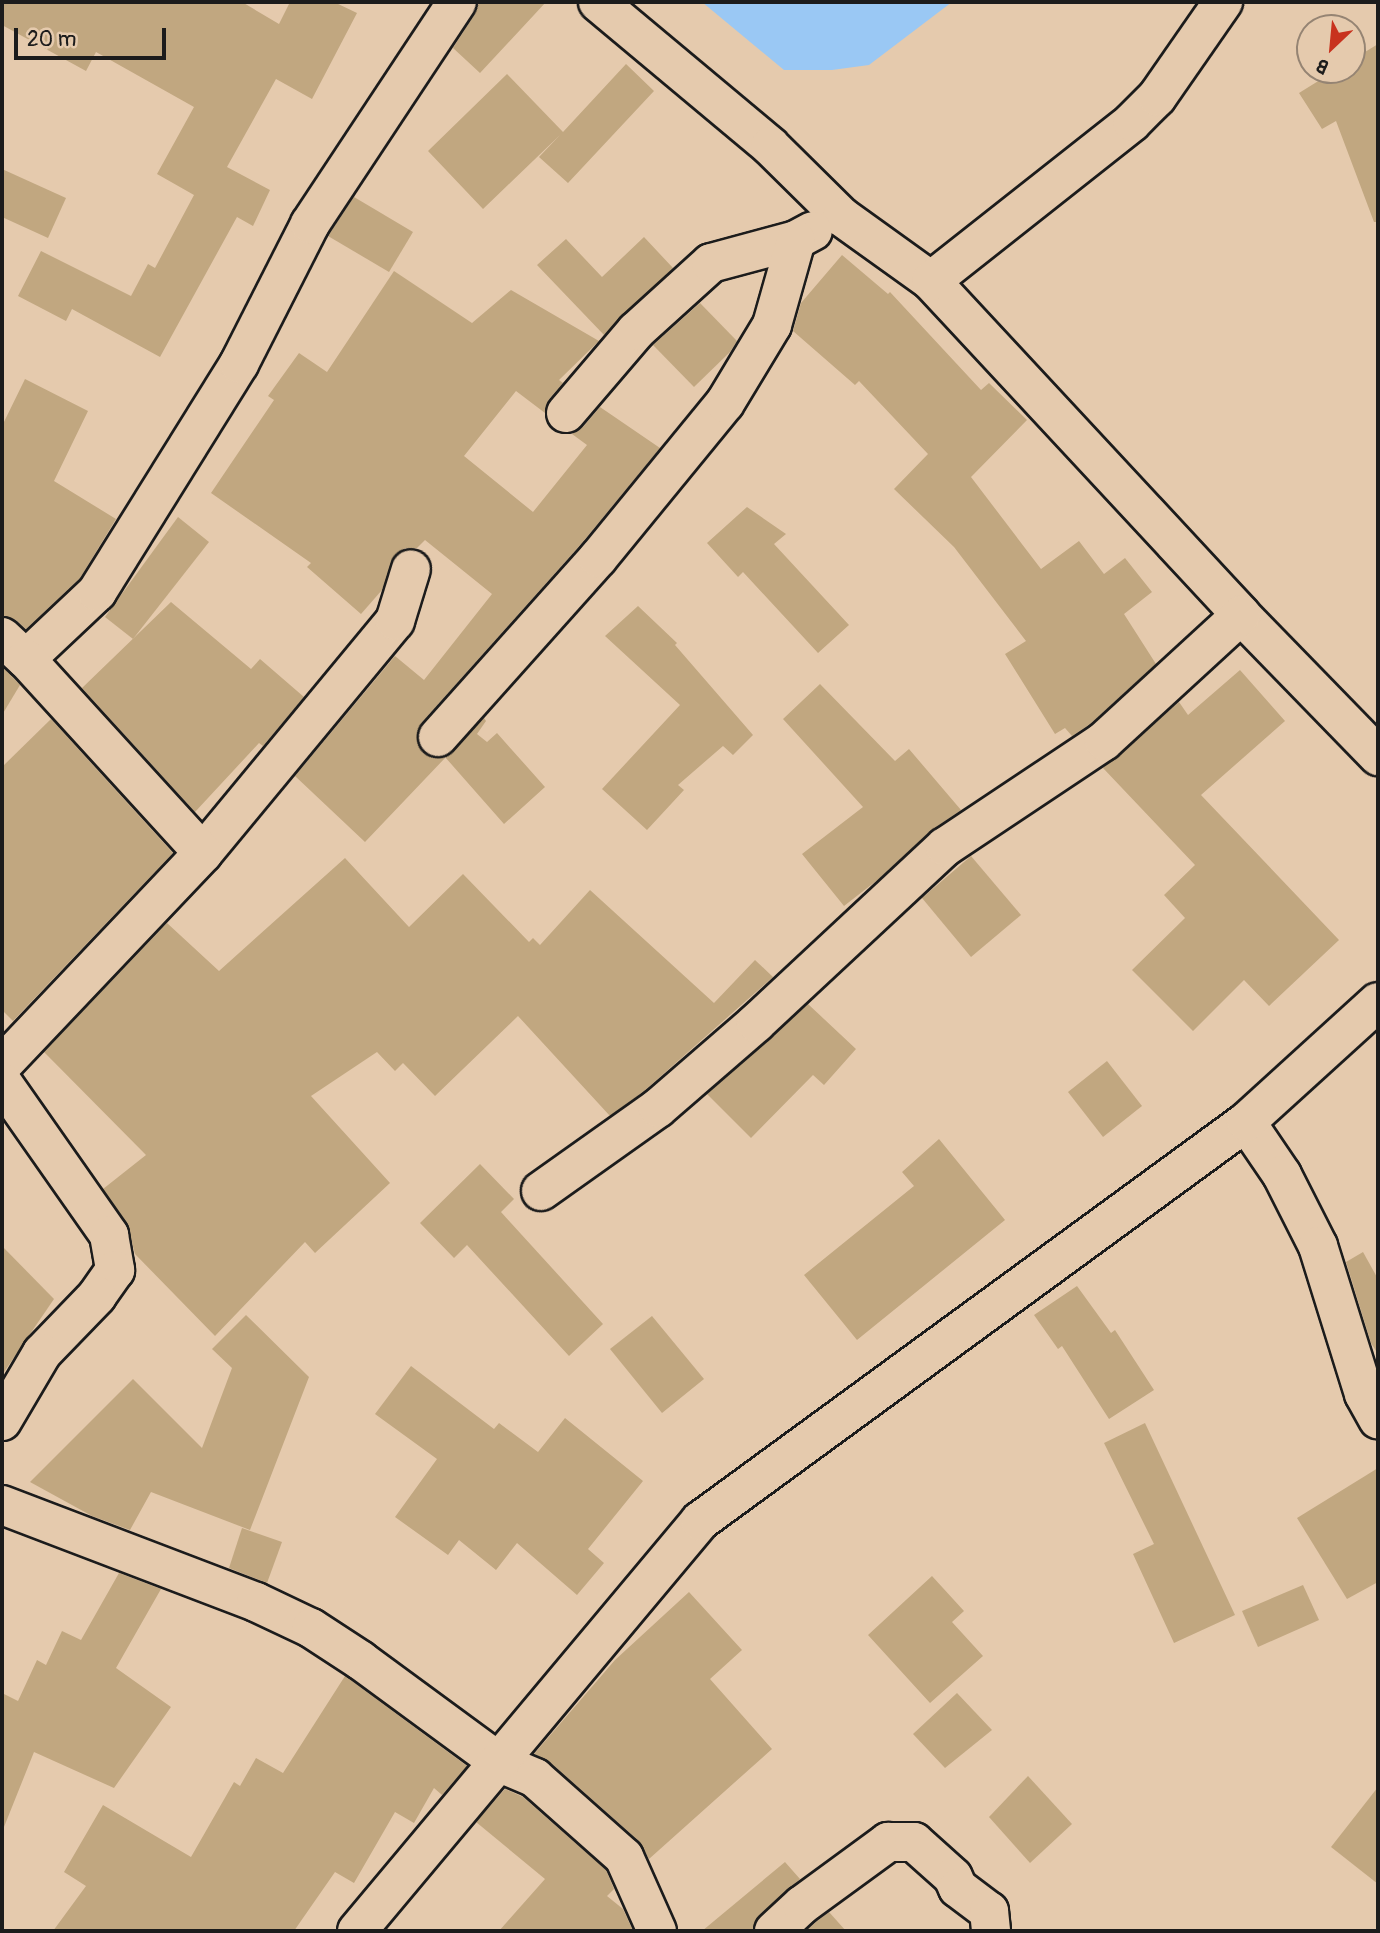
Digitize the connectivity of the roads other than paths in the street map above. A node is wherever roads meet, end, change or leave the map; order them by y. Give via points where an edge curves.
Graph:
1 (457, 2) edge
2 (598, 2) edge
3 (1223, 2) edge
4 (842, 217) junction
5 (796, 240) junction
6 (930, 281) junction
7 (566, 413) dead end
8 (411, 569) dead end
9 (1241, 615) junction
10 (14, 648) edge
11 (438, 737) dead end
12 (1378, 756) edge
13 (203, 853) junction
14 (1378, 1002) edge
15 (2, 1065) edge
16 (2, 1082) edge
17 (1246, 1122) junction
18 (541, 1191) dead end
19 (1361, 1332) edge
20 (1378, 1419) edge
21 (2, 1421) edge
22 (2, 1505) edge
23 (500, 1763) junction
24 (357, 1931) edge
25 (657, 1931) edge
26 (775, 1931) edge
27 (991, 1931) edge

1 - 10 street via 310,225 239,364 104,582 97,592
2 - 4 street via 770,146
3 - 6 street via 1157,97 1132,122
4 - 5 street
4 - 6 street
5 - 7 street via 711,263 636,331
5 - 11 street via 772,325 725,403 598,558
6 - 9 street
8 - 13 street via 395,621
9 - 12 street
9 - 18 street via 1104,741 945,847 658,1108
10 - 13 street
13 - 15 street
14 - 17 street
16 - 21 street via 109,1235 115,1270 97,1296 42,1353
17 - 19 street via 1282,1175
17 - 23 street via 700,1521
19 - 20 street via 1364,1394
22 - 23 street via 256,1601 311,1628
23 - 24 street
23 - 25 street via 534,1778 624,1857
26 - 27 street via 802,1905 888,1842 914,1842 953,1877 958,1888 989,1911

